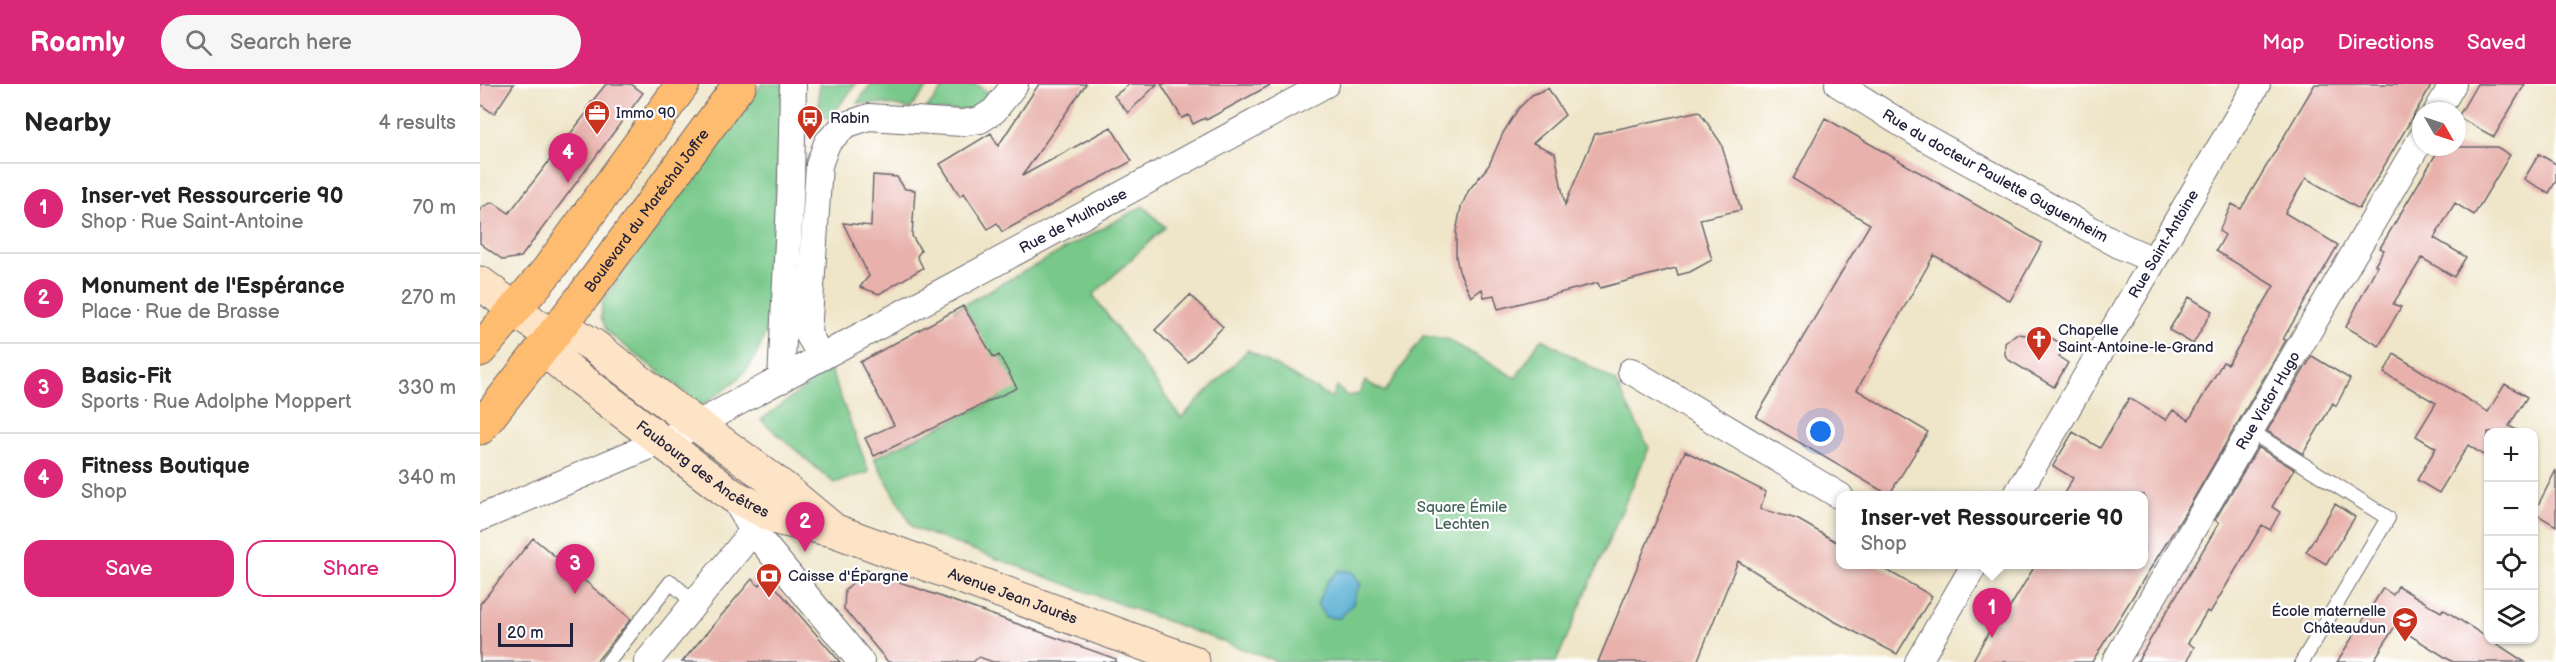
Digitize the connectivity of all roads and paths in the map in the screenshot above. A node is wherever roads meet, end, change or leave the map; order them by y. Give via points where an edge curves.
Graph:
1 (683, 84) edge
2 (740, 84) edge
3 (793, 84) edge
4 (1015, 84) edge
5 (1326, 84) edge
6 (1838, 84) edge
7 (2256, 84) edge
8 (2453, 84) edge
9 (2443, 102) edge
10 (2412, 154) edge
11 (2153, 260) junction
12 (480, 283) edge
13 (514, 310) junction
14 (552, 337) junction
15 (480, 350) edge
16 (822, 357) junction
17 (1631, 371) dead end
18 (781, 380) junction
19 (696, 424) junction
20 (480, 428) edge
21 (2250, 431) junction
22 (662, 442) junction
23 (2018, 491) edge
24 (1836, 494) edge
25 (733, 496) junction
26 (480, 518) edge
27 (833, 530) junction
28 (753, 531) junction
29 (1968, 569) edge
30 (694, 603) junction
31 (608, 662) edge
32 (647, 662) edge
33 (861, 662) edge
34 (1193, 662) edge
35 (1918, 662) edge
36 (2115, 662) edge
37 (2302, 662) edge

1 - 13 main road via 573,237
2 - 14 main road, Boulevard du Maréchal Joffre
3 - 18 street
4 - 16 street via 994,111 980,120 963,123 869,117 845,125 828,143 819,165 808,334
5 - 16 street, Rue de Mulhouse
6 - 11 street, Rue du docteur Paulette Guguenheim via 1918,134
7 - 11 street, Rue Saint-Antoine
8 - 9 street
10 - 21 street, Rue Victor Hugo
11 - 23 street, Rue Saint-Antoine
12 - 13 main road
13 - 14 main road
13 - 15 main road
14 - 19 main road, Faubourg des Ancêtres via 575,334
14 - 20 main road, Boulevard du Maréchal Joffre
14 - 22 main road, Faubourg des Ancêtres via 557,360
16 - 18 street, Rue de Mulhouse
17 - 24 street
18 - 19 street, Rue de Mulhouse
19 - 22 street, Rue de Mulhouse
19 - 27 main road, Faubourg des Ancêtres
21 - 36 street, Rue Victor Hugo
21 - 37 lane via 2388,518
22 - 25 main road, Faubourg des Ancêtres
22 - 26 street, Rue de Mulhouse
25 - 27 main road, Faubourg des Ancêtres via 780,519
25 - 28 street
27 - 34 main road, Avenue Jean Jaurès
28 - 30 street
28 - 33 street
29 - 35 street
30 - 31 lane via 671,582
30 - 32 street

